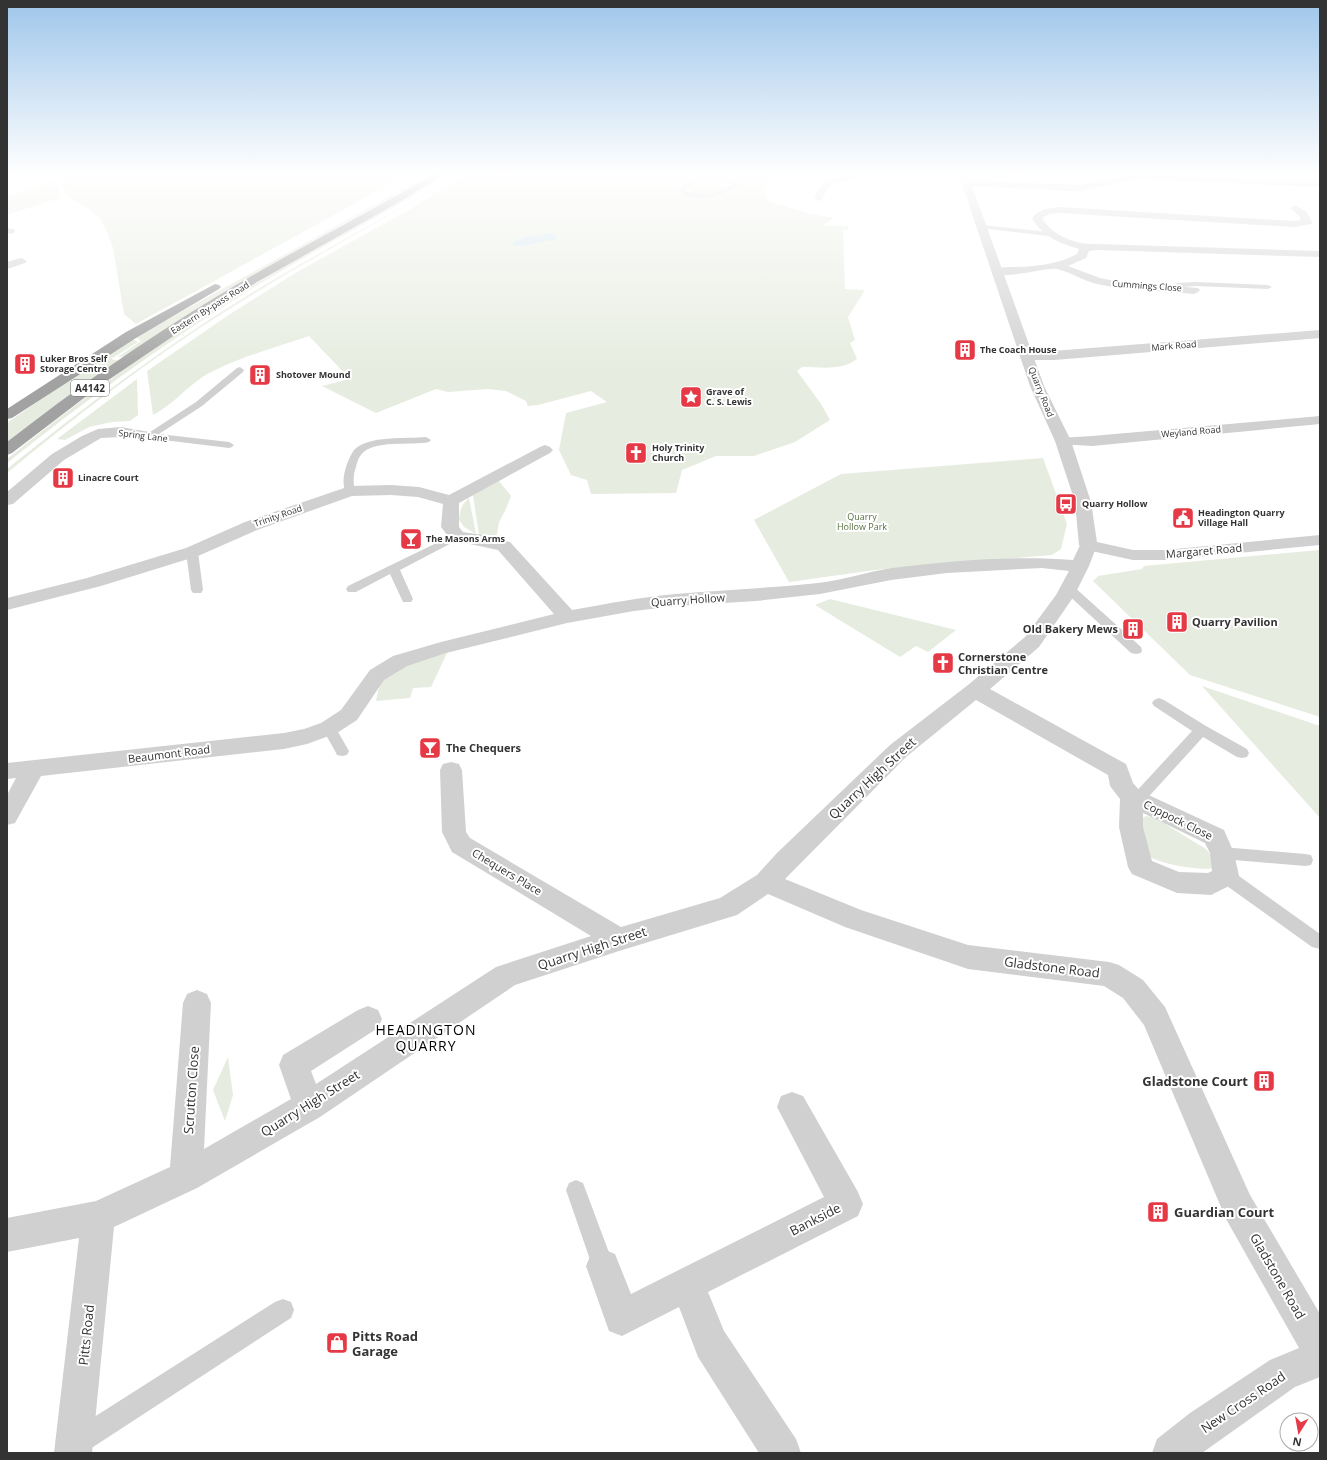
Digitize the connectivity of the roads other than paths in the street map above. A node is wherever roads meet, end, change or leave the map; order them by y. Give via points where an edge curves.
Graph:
1 (325, 240) edge
2 (986, 240) edge
3 (1062, 240) edge
4 (1086, 248) junction
5 (1320, 254) edge
6 (21, 261) dead end
7 (1056, 265) junction
8 (7, 266) edge
9 (997, 271) junction
10 (225, 281) dead end
11 (1268, 287) dead end
12 (1178, 288) junction
13 (1194, 290) dead end
14 (1320, 334) edge
15 (1028, 356) junction
16 (240, 370) dead end
17 (7, 415) edge
18 (1320, 420) edge
19 (150, 436) junction
20 (426, 440) dead end
21 (1063, 440) junction
22 (229, 445) dead end
23 (7, 450) edge
24 (545, 450) dead end
25 (350, 491) junction
26 (7, 500) edge
27 (451, 501) junction
28 (457, 536) junction
29 (1320, 540) edge
30 (192, 552) junction
31 (1079, 567) junction
32 (393, 568) junction
33 (352, 589) dead end
34 (197, 590) dead end
35 (407, 599) dead end
36 (7, 604) edge
37 (567, 617) junction
38 (1136, 650) dead end
39 (975, 690) junction
40 (1159, 703) dead end
41 (329, 728) junction
42 (1201, 730) junction
43 (342, 751) dead end
44 (1242, 753) dead end
45 (33, 769) junction
46 (451, 770) dead end
47 (7, 771) edge
48 (1135, 798) junction
49 (7, 816) edge
50 (1222, 853) junction
51 (1305, 860) dead end
52 (1226, 876) junction
53 (766, 882) junction
54 (619, 939) junction
55 (1319, 943) edge
56 (197, 1003) dead end
57 (368, 1019) dead end
58 (309, 1106) junction
59 (792, 1107) dead end
60 (186, 1177) junction
61 (576, 1190) dead end
62 (98, 1217) junction
63 (7, 1235) edge
64 (603, 1266) joint
65 (687, 1284) junction
66 (283, 1310) dead end
67 (1320, 1349) edge
68 (1320, 1359) edge
69 (74, 1449) edge
70 (782, 1453) edge
71 (1171, 1453) edge

1 - 23 highway, Eastern By-pass Road / A4142 via 200,313 127,361
2 - 9 street, Quarry Road
3 - 4 street
4 - 5 street
4 - 7 street via 1077,259
6 - 8 street
7 - 9 street via 1028,270
7 - 12 street, Cummings Close via 1097,281 1120,285
9 - 15 street, Quarry Road
10 - 17 highway, Eastern By-pass Road / A4142 via 131,334
11 - 12 lane via 1196,284 1180,285
12 - 13 street, Cummings Close
14 - 15 street, Mark Road
15 - 21 street, Quarry Road via 1037,386
16 - 19 lane via 199,404
18 - 21 street, Weyland Road via 1092,441
19 - 22 lane, Spring Lane
19 - 26 street, Spring Lane via 121,432 98,434 58,457
20 - 25 lane via 380,443 358,451 349,473
21 - 31 street, Quarry Road via 1083,502 1088,529
24 - 27 street
25 - 27 street, Trinity Road via 418,492
25 - 30 street, Trinity Road via 251,526
27 - 28 street via 450,527
28 - 32 lane
28 - 37 street via 504,546
29 - 31 street, Margaret Road via 1165,555 1133,555
30 - 34 lane
30 - 36 street, Trinity Road via 94,582
31 - 37 street, Quarry Hollow via 1042,563 947,568 891,574 809,589 634,605
31 - 38 lane
31 - 39 street, Quarry High Street via 1065,596 1032,642
32 - 33 lane
32 - 35 lane
37 - 41 street, Quarry Hollow via 441,648 400,661 376,675 349,715
39 - 48 street, Coppock Close via 1118,770 1122,786
39 - 53 street, Quarry High Street via 898,751
40 - 42 lane
41 - 43 lane
41 - 45 street, Beaumont Road via 284,741
42 - 44 lane
42 - 48 lane
45 - 47 street, Beaumont Road
45 - 49 street
46 - 54 street, Chequers Place via 454,832 461,845
48 - 50 street, Coppock Close via 1215,837
48 - 52 street, Coppock Close via 1131,827 1141,867 1177,882 1211,884
50 - 51 lane
50 - 52 street, Coppock Close
52 - 55 lane
53 - 54 street, Quarry High Street via 728,907
53 - 67 street, Gladstone Road via 854,919 968,957 1108,974 1133,989 1155,1016 1238,1206
54 - 58 street, Quarry High Street via 506,976
56 - 60 street, Scrutton Close
57 - 58 street via 294,1065
58 - 60 street, Quarry High Street
59 - 65 street, Bankside via 846,1204
60 - 62 street, Quarry High Street
61 - 64 lane
62 - 63 street, Quarry High Street
62 - 69 street, Pitts Road
64 - 65 street, Bankside via 622,1318
65 - 70 street via 711,1344
66 - 69 lane
68 - 71 street, New Cross Road via 1283,1373

